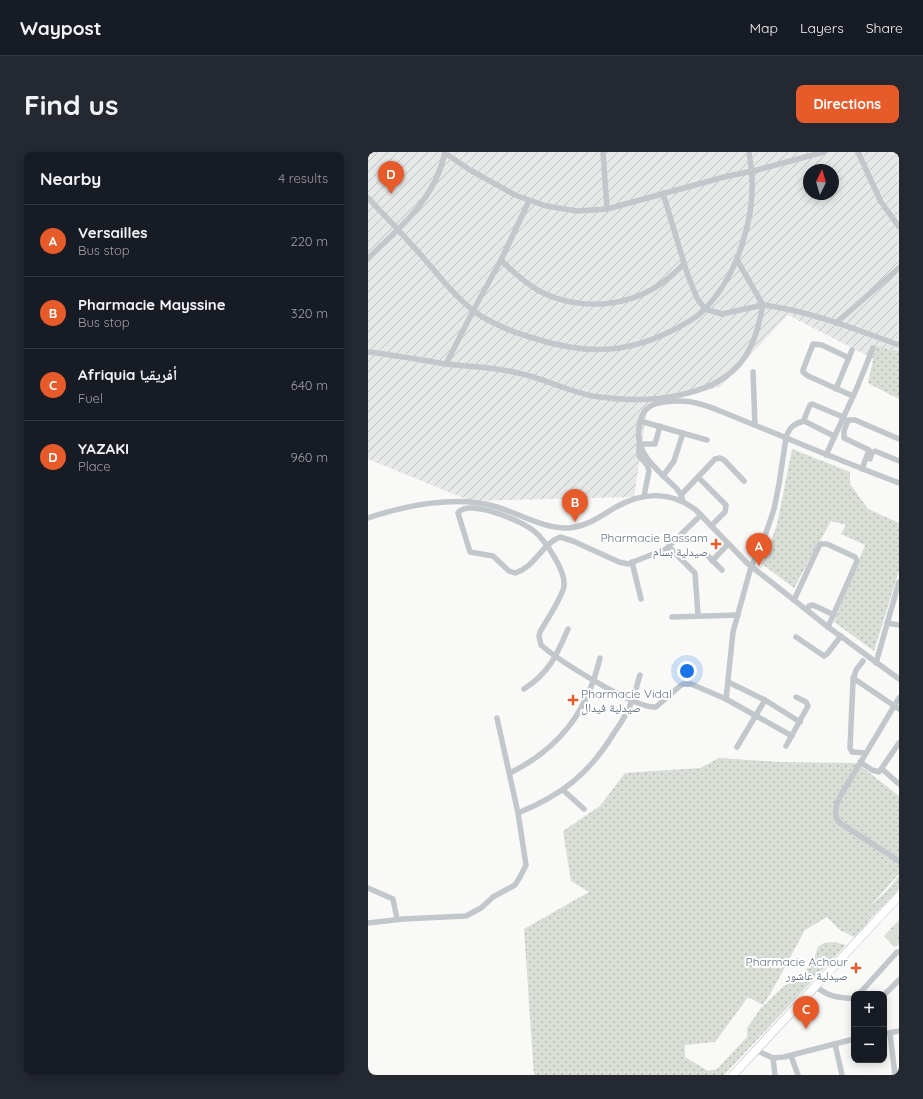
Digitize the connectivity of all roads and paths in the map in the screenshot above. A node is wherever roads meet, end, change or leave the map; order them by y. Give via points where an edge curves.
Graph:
1 (445, 152) edge
2 (603, 152) edge
3 (749, 152) edge
4 (824, 152) edge
5 (858, 152) edge
6 (753, 171) junction
7 (663, 194) junction
8 (368, 198) edge
9 (529, 201) junction
10 (608, 209) junction
11 (899, 227) edge
12 (398, 230) junction
13 (368, 258) edge
14 (500, 260) junction
15 (737, 260) junction
16 (684, 264) junction
17 (899, 268) edge
18 (763, 304) junction
19 (705, 309) junction
20 (473, 310) junction
21 (836, 323) junction
22 (899, 345) edge
23 (873, 348) dead end
24 (852, 350) dead end
25 (368, 352) edge
26 (849, 358) junction
27 (446, 364) junction
28 (753, 372) dead end
29 (836, 388) junction
30 (853, 396) junction
31 (843, 416) junction
32 (640, 421) junction
33 (804, 421) junction
34 (755, 425) junction
35 (660, 426) junction
36 (683, 433) junction
37 (834, 436) junction
38 (786, 438) junction
39 (899, 439) edge
40 (707, 440) dead end
41 (639, 444) junction
42 (826, 455) junction
43 (899, 461) edge
44 (864, 469) junction
45 (663, 476) junction
46 (698, 477) junction
47 (744, 481) dead end
48 (899, 483) edge
49 (681, 495) junction
50 (644, 496) junction
51 (683, 501) junction
52 (701, 515) junction
53 (368, 518) edge
54 (711, 526) junction
55 (728, 544) junction
56 (548, 546) junction
57 (669, 546) junction
58 (704, 553) dead end
59 (712, 560) junction
60 (632, 562) junction
61 (751, 567) junction
62 (722, 570) dead end
63 (899, 584) edge
64 (641, 599) dead end
65 (794, 600) junction
66 (807, 610) junction
67 (738, 615) junction
68 (834, 615) junction
69 (698, 616) junction
70 (672, 617) dead end
71 (887, 623) junction
72 (899, 625) edge
73 (828, 627) junction
74 (568, 629) dead end
75 (841, 636) junction
76 (796, 637) dead end
77 (556, 656) junction
78 (600, 658) dead end
79 (863, 661) dead end
80 (876, 663) junction
81 (640, 675) dead end
82 (853, 678) junction
83 (595, 680) junction
84 (899, 680) edge
85 (728, 682) junction
86 (524, 689) dead end
87 (796, 696) dead end
88 (899, 698) edge
89 (726, 699) junction
90 (765, 700) junction
91 (632, 701) junction
92 (896, 708) edge
93 (756, 716) junction
94 (497, 718) dead end
95 (800, 722) junction
96 (792, 736) junction
97 (899, 742) edge
98 (786, 746) dead end
99 (737, 747) dead end
100 (866, 753) junction
101 (860, 762) junction
102 (882, 769) junction
103 (510, 773) junction
104 (899, 784) edge
105 (563, 790) junction
106 (584, 810) dead end
107 (518, 813) junction
108 (899, 861) edge
109 (368, 888) edge
110 (899, 896) edge
111 (899, 905) edge
112 (397, 919) junction
113 (368, 923) edge
114 (871, 931) junction
115 (855, 947) junction
116 (899, 952) edge
117 (899, 980) edge
118 (819, 989) junction
119 (863, 991) edge
120 (887, 992) edge
121 (851, 998) edge
122 (899, 1031) edge
123 (890, 1032) junction
124 (887, 1033) edge
125 (851, 1040) edge
126 (891, 1043) junction
127 (834, 1044) junction
128 (899, 1046) edge
129 (760, 1052) junction
130 (791, 1056) junction
131 (772, 1058) junction
132 (733, 1075) edge
133 (740, 1075) edge
134 (775, 1075) edge
135 (798, 1075) edge
136 (842, 1075) edge
137 (895, 1075) edge

1 - 9 street via 470,170
1 - 12 street via 435,182 422,203
2 - 10 street
3 - 6 street
4 - 6 street
5 - 11 street via 881,202
6 - 7 street
6 - 15 street via 752,205
7 - 10 street
7 - 16 street
8 - 12 street
9 - 10 street via 568,211
9 - 14 street
12 - 13 street
12 - 20 street
14 - 16 street via 512,272 542,292 574,302 592,304 615,303 645,294 662,284
14 - 20 street
15 - 18 street
15 - 19 street via 721,289
16 - 19 street via 694,291
17 - 21 street
18 - 19 street via 722,314
18 - 21 street
18 - 27 street via 751,348 732,371 694,392 673,397 628,400 593,396 516,372
19 - 20 street via 689,321 653,340 629,347 598,350 562,347 546,342 503,327
20 - 27 street
21 - 22 street
23 - 30 street
24 - 26 street
25 - 27 street
26 - 29 street
26 - 29 street via 822,345 811,346 803,372
28 - 34 street
29 - 30 street
30 - 31 street
31 - 33 street via 812,404
31 - 37 street
32 - 34 street via 644,411 654,404 683,401 708,406
32 - 35 street
32 - 41 street via 637,437
33 - 37 street
33 - 38 street via 793,425
34 - 38 street
35 - 36 street
35 - 41 street via 655,444
36 - 40 street
36 - 45 street via 674,461
37 - 42 street
38 - 42 street
38 - 61 street via 774,509
39 - 44 street via 855,420 848,420 844,438 869,450
41 - 45 street via 644,456
41 - 50 street via 638,456 649,471
42 - 44 street
43 - 44 street via 873,452
44 - 48 street
45 - 49 street
46 - 47 street via 715,459 720,458
46 - 49 street
46 - 54 street via 726,505 725,512
49 - 51 street
50 - 51 street via 661,496
50 - 53 street via 626,502 585,525 569,528 543,524 498,507 471,502 420,505
51 - 52 street
52 - 54 street
52 - 57 street
54 - 55 street
55 - 59 street
55 - 61 street
56 - 56 street via 524,569 512,573 493,556 470,552 458,513 468,507 492,512 528,526
56 - 60 street via 558,538 565,538 621,563
56 - 77 street via 563,577 564,587 539,636 541,645
57 - 60 street
57 - 69 street via 695,573
58 - 59 street
59 - 62 street
60 - 64 street
61 - 65 street
61 - 67 street
63 - 71 street
65 - 66 street
65 - 68 street via 818,546 822,543 827,544 857,559
66 - 68 street via 813,605
66 - 73 street
67 - 69 street
67 - 85 street via 732,637
68 - 73 street
69 - 70 street
71 - 72 street
71 - 80 street
73 - 75 street
74 - 77 street
75 - 76 street via 824,656
75 - 80 street
77 - 83 street
77 - 86 street via 544,673
78 - 83 street
79 - 82 street
80 - 84 street
81 - 91 street
82 - 92 street
82 - 100 street via 850,748 852,752
83 - 91 street
83 - 103 street via 577,714 560,736 542,754
85 - 89 street
85 - 90 street
87 - 95 street via 808,706
88 - 92 street
89 - 91 street via 687,684 680,686 656,706
89 - 93 street
90 - 93 street
90 - 95 street
91 - 105 street via 596,760
92 - 100 street
93 - 96 street
93 - 99 street
94 - 103 street
95 - 96 street
96 - 98 street
97 - 102 street
100 - 101 street
101 - 102 street via 876,772
101 - 108 street via 839,798 835,811 836,819
102 - 104 street
103 - 107 street
105 - 106 street
105 - 107 street
107 - 112 street via 526,865 515,884 466,916
109 - 112 street via 393,899
110 - 114 highway
111 - 114 highway
112 - 113 street
114 - 115 highway
115 - 118 highway
115 - 132 highway
116 - 119 street
117 - 120 street
118 - 121 street via 828,995
118 - 129 highway
122 - 123 street
123 - 124 street
123 - 126 street
125 - 127 street
126 - 128 street
126 - 137 street
127 - 130 street
127 - 136 street
129 - 131 street
129 - 133 highway
130 - 131 street
130 - 135 street
131 - 134 street

